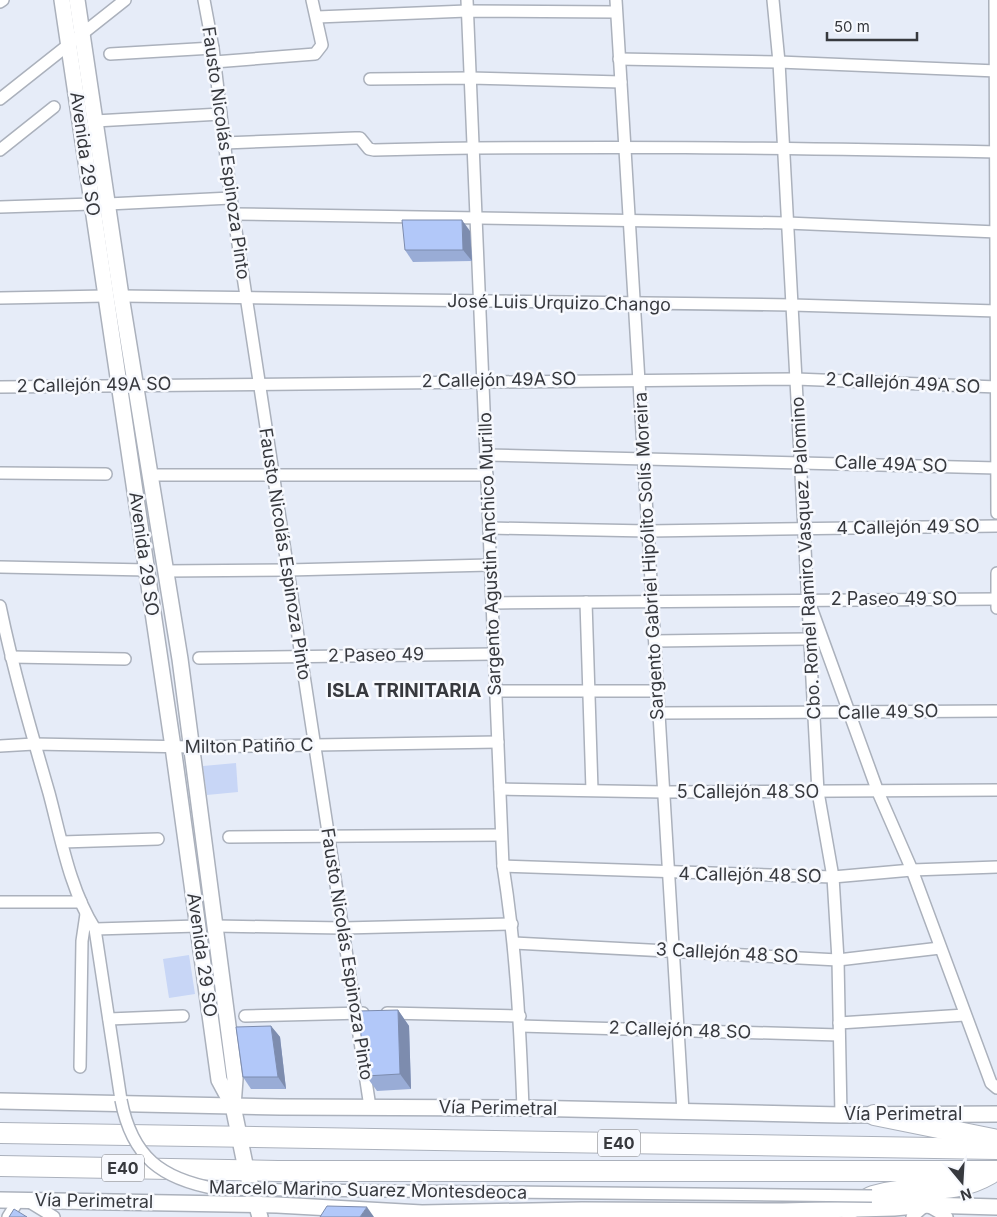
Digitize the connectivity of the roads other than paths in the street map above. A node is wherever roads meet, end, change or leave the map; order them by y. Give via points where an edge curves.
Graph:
1 (3, 0) edge
2 (62, 0) edge
3 (77, 0) edge
4 (125, 0) edge
5 (204, 0) edge
6 (312, 0) edge
7 (773, 0) edge
8 (995, 0) edge
9 (0, 2) edge
10 (467, 5) edge
11 (616, 6) edge
12 (317, 16) junction
13 (82, 33) junction
14 (69, 46) junction
15 (213, 48) junction
16 (110, 54) dead end
17 (619, 59) junction
18 (214, 62) junction
19 (779, 62) junction
20 (996, 71) edge
21 (470, 78) junction
22 (370, 79) dead end
23 (621, 82) junction
24 (0, 99) edge
25 (54, 107) dead end
26 (220, 114) junction
27 (95, 121) junction
28 (224, 143) junction
29 (473, 148) junction
30 (625, 148) junction
31 (783, 148) junction
32 (0, 150) edge
33 (996, 152) edge
34 (231, 198) junction
35 (92, 204) junction
36 (108, 204) junction
37 (0, 207) edge
38 (233, 214) junction
39 (476, 218) junction
40 (630, 222) junction
41 (787, 223) junction
42 (996, 232) edge
43 (114, 296) junction
44 (0, 298) edge
45 (246, 298) junction
46 (479, 301) junction
47 (634, 304) junction
48 (792, 305) junction
49 (997, 311) edge
50 (639, 379) junction
51 (796, 379) junction
52 (483, 380) junction
53 (119, 384) junction
54 (259, 384) junction
55 (136, 385) junction
56 (0, 387) edge
57 (996, 387) edge
58 (486, 455) junction
59 (644, 459) junction
60 (800, 461) junction
61 (997, 468) edge
62 (0, 472) edge
63 (106, 474) dead end
64 (152, 475) junction
65 (486, 475) junction
66 (274, 476) junction
67 (997, 513) edge
68 (997, 526) edge
69 (489, 528) junction
70 (804, 528) junction
71 (648, 531) junction
72 (490, 564) junction
73 (0, 567) edge
74 (147, 570) junction
75 (288, 570) junction
76 (164, 571) junction
77 (997, 572) edge
78 (808, 599) junction
79 (997, 599) edge
80 (586, 602) junction
81 (492, 603) junction
82 (652, 603) junction
83 (0, 606) edge
84 (997, 608) edge
85 (810, 639) junction
86 (654, 641) junction
87 (494, 654) junction
88 (301, 656) junction
89 (11, 657) junction
90 (199, 658) dead end
91 (125, 659) dead end
92 (589, 690) junction
93 (658, 690) junction
94 (496, 691) junction
95 (997, 711) edge
96 (814, 712) junction
97 (851, 712) junction
98 (659, 713) junction
99 (498, 742) junction
100 (34, 744) junction
101 (315, 744) junction
102 (0, 746) edge
103 (173, 747) junction
104 (190, 747) junction
105 (500, 789) junction
106 (592, 790) junction
107 (997, 790) edge
108 (664, 792) junction
109 (818, 792) junction
110 (878, 792) junction
111 (502, 835) junction
112 (329, 836) junction
113 (228, 837) dead end
114 (158, 839) dead end
115 (62, 842) junction
116 (503, 866) junction
117 (997, 867) edge
118 (912, 870) junction
119 (668, 873) junction
120 (833, 877) junction
121 (0, 902) edge
122 (81, 902) junction
123 (86, 914) junction
124 (512, 924) junction
125 (198, 926) junction
126 (215, 926) junction
127 (343, 928) junction
128 (95, 929) junction
129 (514, 943) junction
130 (940, 948) junction
131 (673, 950) junction
132 (838, 960) junction
133 (356, 1013) junction
134 (965, 1015) junction
135 (183, 1016) dead end
136 (245, 1016) dead end
137 (109, 1018) junction
138 (520, 1021) junction
139 (839, 1023) junction
140 (678, 1029) junction
141 (839, 1035) junction
142 (80, 1066) dead end
143 (997, 1088) edge
144 (0, 1101) edge
145 (233, 1106) junction
146 (370, 1107) junction
147 (523, 1108) junction
148 (683, 1112) junction
149 (841, 1114) junction
150 (997, 1114) edge
151 (874, 1115) junction
152 (0, 1132) edge
153 (241, 1138) junction
154 (997, 1140) edge
155 (997, 1149) edge
156 (0, 1166) edge
157 (246, 1169) junction
158 (995, 1171) edge
159 (872, 1196) junction
160 (0, 1200) edge
161 (23, 1201) junction
162 (926, 1205) junction
163 (997, 1207) edge
164 (849, 1209) junction
165 (259, 1210) edge
166 (589, 1213) edge
167 (683, 1214) edge
168 (786, 1214) edge
169 (425, 1215) edge
170 (8, 1217) edge
171 (54, 1217) edge
172 (912, 1217) edge
173 (947, 1217) edge

1 - 9 street
2 - 14 street, Avenida 29 SO
3 - 13 street, Avenida 29 SO
4 - 13 street
5 - 15 street, Fausto Nicolás Espinoza Pinto
6 - 12 street
7 - 19 street, Cbo. Romel Ramiro Vasquez Palomino
8 - 20 street
10 - 11 street
10 - 12 street
10 - 21 street, Sargento Agustin Anchico Murillo
11 - 17 street, Sargento Gabriel Hipólito Solís Moreira
12 - 18 street via 322,45 315,54
13 - 14 street
13 - 27 street, Avenida 29 SO
14 - 24 street
14 - 35 street, Avenida 29 SO
15 - 16 street
15 - 18 street, Fausto Nicolás Espinoza Pinto
17 - 19 street
17 - 23 street, Sargento Gabriel Hipólito Solís Moreira
18 - 26 street, Fausto Nicolás Espinoza Pinto
19 - 20 street
19 - 31 street, Cbo. Romel Ramiro Vasquez Palomino
20 - 33 street
21 - 22 street
21 - 23 street
21 - 29 street, Sargento Agustin Anchico Murillo
23 - 30 street, Sargento Gabriel Hipólito Solís Moreira
25 - 32 street
26 - 27 street
26 - 28 street, Fausto Nicolás Espinoza Pinto
27 - 36 street, Avenida 29 SO
28 - 29 street via 360,138 369,150
28 - 34 street, Fausto Nicolás Espinoza Pinto
29 - 30 street
29 - 39 street, Sargento Agustin Anchico Murillo
30 - 31 street
30 - 40 street, Sargento Gabriel Hipólito Solís Moreira
31 - 33 street
31 - 41 street, Cbo. Romel Ramiro Vasquez Palomino
33 - 42 street
34 - 36 street
34 - 38 street, Fausto Nicolás Espinoza Pinto
35 - 37 street
35 - 43 street, Avenida 29 SO
36 - 43 street, Avenida 29 SO
38 - 39 street
38 - 45 street, Fausto Nicolás Espinoza Pinto
39 - 40 street
39 - 46 street, Sargento Agustin Anchico Murillo
40 - 41 street
40 - 47 street, Sargento Gabriel Hipólito Solís Moreira
41 - 42 street
41 - 48 street, Cbo. Romel Ramiro Vasquez Palomino
42 - 49 street
43 - 44 street, José Luis Urquizo Chango
43 - 45 street, José Luis Urquizo Chango
43 - 53 street, Avenida 29 SO
43 - 55 street, Avenida 29 SO
45 - 46 street, José Luis Urquizo Chango
45 - 54 street, Fausto Nicolás Espinoza Pinto
46 - 47 street, José Luis Urquizo Chango
46 - 52 street, Sargento Agustin Anchico Murillo
47 - 48 street, José Luis Urquizo Chango
47 - 50 street, Sargento Gabriel Hipólito Solís Moreira
48 - 49 street, José Luis Urquizo Chango
48 - 51 street, Cbo. Romel Ramiro Vasquez Palomino
49 - 57 street
50 - 51 street, 2 Callejón 49A SO
50 - 52 street, 2 Callejón 49A SO
50 - 59 street, Sargento Gabriel Hipólito Solís Moreira
51 - 57 street, 2 Callejón 49A SO
51 - 60 street, Cbo. Romel Ramiro Vasquez Palomino
52 - 54 street, 2 Callejón 49A SO
52 - 58 street, Sargento Agustin Anchico Murillo
53 - 55 street, 2 Callejón 49A SO
53 - 56 street, 2 Callejón 49A SO
53 - 74 street, Avenida 29 SO
54 - 55 street, 2 Callejón 49A SO
54 - 66 street, Fausto Nicolás Espinoza Pinto
55 - 64 street, Avenida 29 SO
57 - 61 street
58 - 59 street, Calle 49A SO
58 - 65 street, Sargento Agustin Anchico Murillo
59 - 60 street, Calle 49A SO
59 - 71 street, Sargento Gabriel Hipólito Solís Moreira
60 - 61 street, Calle 49A SO
60 - 70 street, Cbo. Romel Ramiro Vasquez Palomino
61 - 67 street
62 - 63 street
64 - 66 street
64 - 76 street, Avenida 29 SO
65 - 66 street
65 - 69 street, Sargento Agustin Anchico Murillo
66 - 75 street, Fausto Nicolás Espinoza Pinto
68 - 70 street, 4 Callejón 49 SO
69 - 71 street, 4 Callejón 49 SO
69 - 72 street, Sargento Agustin Anchico Murillo
70 - 71 street, 4 Callejón 49 SO
70 - 78 street, Cbo. Romel Ramiro Vasquez Palomino
71 - 82 street, Sargento Gabriel Hipólito Solís Moreira
72 - 75 street
72 - 81 street, Sargento Agustin Anchico Murillo
73 - 74 street
74 - 103 street, Avenida 29 SO
75 - 76 street
75 - 88 street, Fausto Nicolás Espinoza Pinto
76 - 104 street, Avenida 29 SO via 180,659
77 - 79 street
78 - 79 street, 2 Paseo 49 SO
78 - 82 street, 2 Paseo 49 SO
78 - 85 street, Cbo. Romel Ramiro Vasquez Palomino
78 - 97 street
79 - 84 street
80 - 81 street, 2 Paseo 49 SO
80 - 82 street, 2 Paseo 49 SO
80 - 92 street
81 - 87 street, Sargento Agustin Anchico Murillo
82 - 86 street, Sargento Gabriel Hipólito Solís Moreira
83 - 89 street, Marcelo Marino Suarez Montesdeoca
85 - 86 street
85 - 96 street, Cbo. Romel Ramiro Vasquez Palomino
86 - 93 street, Sargento Gabriel Hipólito Solís Moreira
87 - 88 street, 2 Paseo 49
87 - 94 street, Sargento Agustin Anchico Murillo
88 - 90 street, 2 Paseo 49
88 - 101 street, Fausto Nicolás Espinoza Pinto
89 - 91 street
89 - 100 street, Marcelo Marino Suarez Montesdeoca
92 - 93 street
92 - 94 street
92 - 106 street
93 - 98 street, Sargento Gabriel Hipólito Solís Moreira
94 - 99 street, Sargento Agustin Anchico Murillo
95 - 97 street, Calle 49 SO
96 - 97 street, Calle 49 SO
96 - 98 street, Calle 49 SO
96 - 109 street, Cbo. Romel Ramiro Vasquez Palomino
97 - 110 street
98 - 108 street, Sargento Gabriel Hipólito Solís Moreira
99 - 101 street, Milton Patiño C
99 - 105 street, Sargento Agustin Anchico Murillo
100 - 102 street, Milton Patiño C
100 - 103 street, Milton Patiño C
100 - 115 street, Marcelo Marino Suarez Montesdeoca
101 - 104 street, Milton Patiño C
101 - 112 street, Fausto Nicolás Espinoza Pinto
103 - 104 street, Milton Patiño C
103 - 125 street, Avenida 29 SO
104 - 126 street, Avenida 29 SO
105 - 106 street, 5 Callejón 48 SO
105 - 111 street, Sargento Agustin Anchico Murillo
106 - 108 street, 5 Callejón 48 SO
107 - 110 street, 5 Callejón 48 SO
108 - 109 street, 5 Callejón 48 SO
108 - 119 street, Sargento Gabriel Hipólito Solís Moreira
109 - 110 street, 5 Callejón 48 SO
109 - 120 street, Cbo. Romel Ramiro Vasquez Palomino
110 - 118 street
111 - 112 street
111 - 116 street, Sargento Agustin Anchico Murillo
112 - 113 street
112 - 127 street, Fausto Nicolás Espinoza Pinto
114 - 115 street
115 - 122 street, Marcelo Marino Suarez Montesdeoca
116 - 119 street, 4 Callejón 48 SO
116 - 124 street, Sargento Agustin Anchico Murillo
117 - 118 street, 4 Callejón 48 SO
118 - 120 street, 4 Callejón 48 SO
118 - 130 street
119 - 120 street, 4 Callejón 48 SO
119 - 131 street, Sargento Gabriel Hipólito Solís Moreira
120 - 132 street, Cbo. Romel Ramiro Vasquez Palomino
121 - 122 street
122 - 123 street, Marcelo Marino Suarez Montesdeoca
123 - 128 street, Marcelo Marino Suarez Montesdeoca
123 - 142 street via 82,941
124 - 127 street
124 - 129 street, Sargento Agustin Anchico Murillo
125 - 128 street
125 - 145 street, Avenida 29 SO via 219,1080
126 - 127 street
126 - 145 street, Avenida 29 SO via 235,1079
127 - 133 street, Fausto Nicolás Espinoza Pinto
128 - 137 street, Marcelo Marino Suarez Montesdeoca
129 - 131 street, 3 Callejón 48 SO
129 - 138 street, Sargento Agustin Anchico Murillo
130 - 132 street, 3 Callejón 48 SO
130 - 134 street
131 - 132 street, 3 Callejón 48 SO
131 - 140 street, Sargento Gabriel Hipólito Solís Moreira
132 - 139 street, Cbo. Romel Ramiro Vasquez Palomino
133 - 136 street, 2 Callejón 48 SO
133 - 138 street, 2 Callejón 48 SO
133 - 146 street, Fausto Nicolás Espinoza Pinto
134 - 139 street
134 - 143 street via 991,1083
135 - 137 street
137 - 159 street, Marcelo Marino Suarez Montesdeoca, bridge via 121,1100 134,1142 153,1164 180,1180 217,1189
138 - 140 street, 2 Callejón 48 SO
138 - 147 street, Sargento Agustin Anchico Murillo
139 - 141 street, Cbo. Romel Ramiro Vasquez Palomino
140 - 141 street, 2 Callejón 48 SO
140 - 148 street, Sargento Gabriel Hipólito Solís Moreira
141 - 149 street, Cbo. Romel Ramiro Vasquez Palomino
144 - 145 street, Vía Perimetral / E40
145 - 146 street, Vía Perimetral / E40
145 - 153 street, Avenida 29 SO
146 - 147 street, Vía Perimetral / E40
147 - 148 street, Vía Perimetral / E40
148 - 149 street, Vía Perimetral / E40
149 - 151 street, Vía Perimetral / E40
150 - 151 street, Vía Perimetral / E40
151 - 154 highway
152 - 153 highway, Vía Perimetral / E40
153 - 155 highway, Vía Perimetral / E40
153 - 157 street, Avenida 29 SO
156 - 157 highway, Vía Perimetral / E40
157 - 158 highway, Vía Perimetral / E40
157 - 165 street, Avenida 29 SO
158 - 159 highway via 958,1188
159 - 164 highway
160 - 161 street, Vía Perimetral / E40
161 - 165 street, Vía Perimetral / E40
161 - 170 street
161 - 171 street
162 - 163 street, Vía Perimetral / E40
162 - 164 street, Vía Perimetral / E40
162 - 172 street
162 - 173 street
164 - 168 street, Vía Perimetral / E40
165 - 169 street, Vía Perimetral / E40
166 - 167 street, Vía Perimetral / E40
166 - 169 street, Vía Perimetral / E40
167 - 168 street, Vía Perimetral / E40

